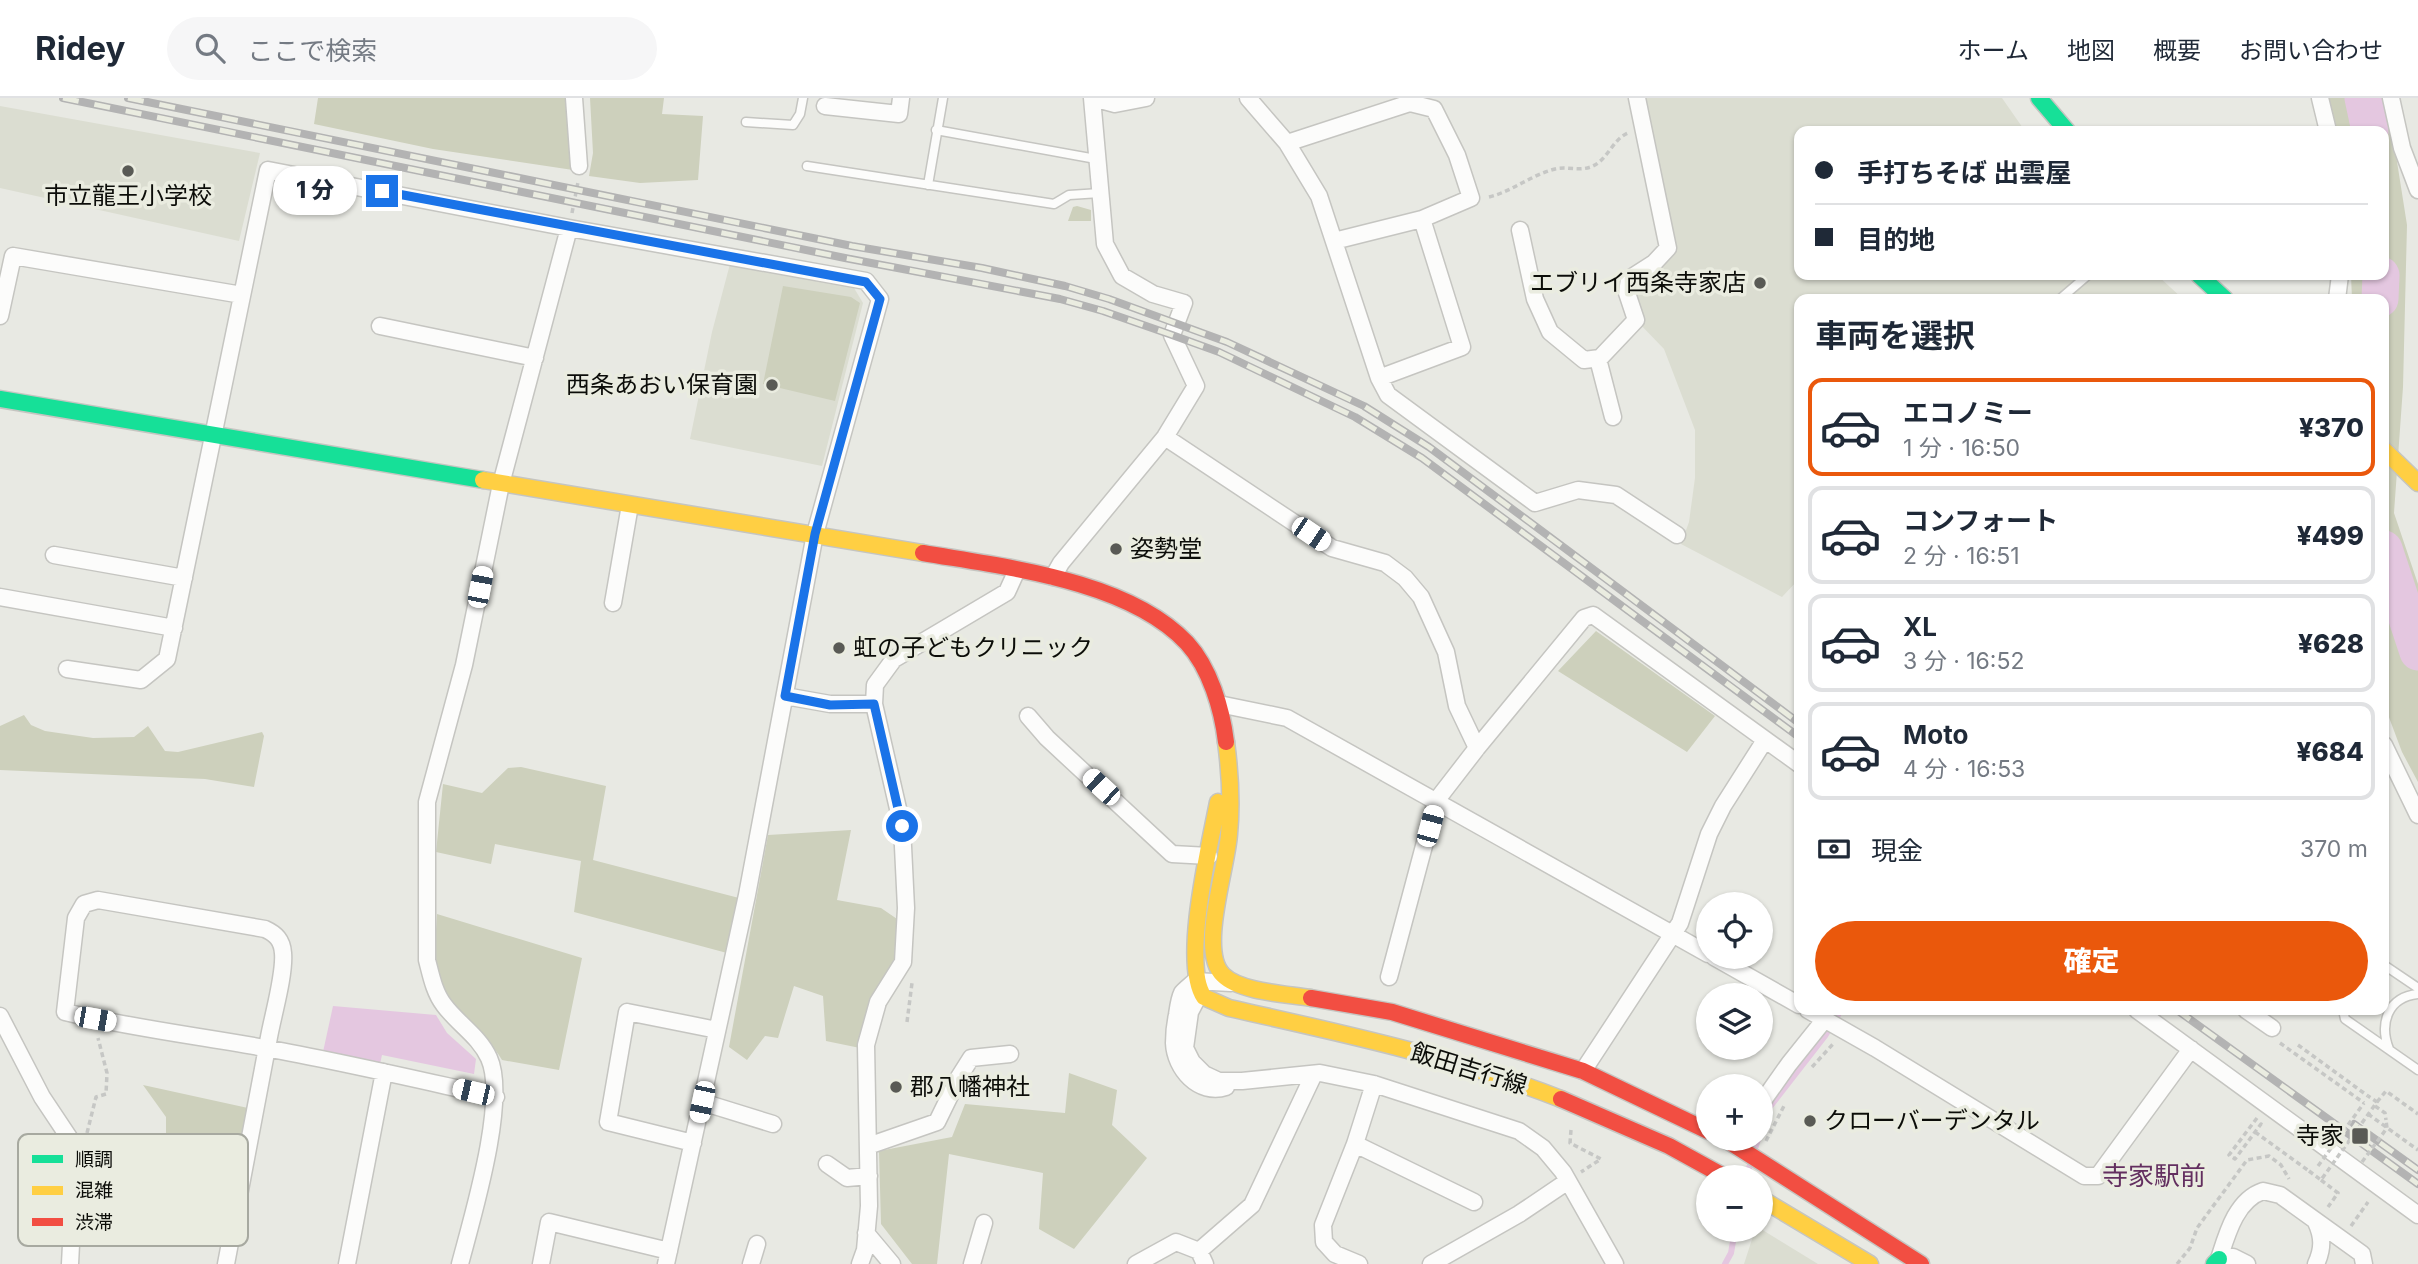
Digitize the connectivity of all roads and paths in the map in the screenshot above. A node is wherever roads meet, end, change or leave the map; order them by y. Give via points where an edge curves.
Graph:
1 (574, 98) edge
2 (803, 98) edge
3 (901, 98) edge
4 (943, 98) edge
5 (1092, 98) edge
6 (1146, 98) edge
7 (1248, 98) edge
8 (1637, 98) edge
9 (2039, 98) edge
10 (2320, 98) edge
11 (2390, 98) edge
12 (1409, 100) edge
13 (825, 106) dead end
14 (746, 122) dead end
15 (2063, 126) edge
16 (2327, 126) edge
17 (1643, 127) junction
18 (936, 130) junction
19 (1287, 143) junction
20 (1096, 159) junction
21 (579, 166) joint
22 (807, 166) dead end
23 (928, 185) junction
24 (2418, 190) edge
25 (1100, 193) junction
26 (1471, 198) junction
27 (1422, 219) junction
28 (569, 228) junction
29 (1520, 230) dead end
30 (1334, 241) junction
31 (2082, 280) edge
32 (2204, 280) edge
33 (2066, 294) edge
34 (2220, 294) edge
35 (242, 295) junction
36 (0, 316) edge
37 (380, 326) dead end
38 (536, 358) junction
39 (1598, 359) junction
40 (1379, 378) junction
41 (0, 399) edge
42 (1613, 417) dead end
43 (213, 433) junction
44 (1165, 437) junction
45 (2389, 455) edge
46 (2418, 483) edge
47 (501, 484) junction
48 (629, 505) junction
49 (815, 534) junction
50 (1677, 535) dead end
51 (54, 555) dead end
52 (1017, 570) junction
53 (1053, 577) junction
54 (184, 578) junction
55 (0, 597) edge
56 (613, 603) dead end
57 (174, 628) junction
58 (67, 669) dead end
59 (785, 696) junction
60 (874, 704) junction
61 (1219, 704) junction
62 (1028, 716) dead end
63 (1765, 740) junction
64 (1477, 748) junction
65 (1226, 750) junction
66 (2389, 756) edge
67 (1794, 760) edge
68 (1436, 801) junction
69 (2418, 815) edge
70 (1209, 856) junction
71 (1674, 934) junction
72 (1696, 947) edge
73 (2389, 968) edge
74 (1735, 969) edge
75 (1388, 977) dead end
76 (1231, 983) junction
77 (1197, 988) junction
78 (2418, 988) edge
79 (2418, 994) edge
80 (1794, 1002) edge
81 (2389, 1011) edge
82 (1817, 1015) edge
83 (2144, 1015) edge
84 (2253, 1015) edge
85 (2344, 1015) edge
86 (2387, 1015) edge
87 (0, 1016) edge
88 (95, 1019) junction
89 (1832, 1023) junction
90 (2272, 1028) dead end
91 (717, 1030) junction
92 (2280, 1043) dead end
93 (2298, 1045) dead end
94 (267, 1049) junction
95 (2191, 1049) junction
96 (2389, 1049) junction
97 (1010, 1054) dead end
98 (1812, 1066) dead end
99 (2418, 1070) edge
100 (384, 1072) junction
101 (1583, 1072) junction
102 (1314, 1074) junction
103 (1374, 1084) junction
104 (1773, 1086) edge
105 (496, 1097) junction
106 (1787, 1100) dead end
107 (702, 1102) junction
108 (2376, 1104) junction
109 (2368, 1114) junction
110 (2418, 1114) edge
111 (2259, 1115) dead end
112 (773, 1124) dead end
113 (1696, 1125) edge
114 (1773, 1127) edge
115 (2387, 1128) junction
116 (2268, 1129) dead end
117 (1571, 1130) dead end
118 (2255, 1132) junction
119 (67, 1134) edge
120 (87, 1134) edge
121 (693, 1143) junction
122 (1355, 1144) junction
123 (868, 1146) junction
124 (248, 1149) edge
125 (2418, 1150) edge
126 (1750, 1151) edge
127 (2235, 1159) junction
128 (2362, 1162) dead end
129 (827, 1164) dead end
130 (1704, 1165) edge
131 (2243, 1165) dead end
132 (2318, 1166) dead end
133 (869, 1176) junction
134 (2321, 1180) junction
135 (1568, 1181) junction
136 (2366, 1200) dead end
137 (1474, 1202) dead end
138 (1773, 1206) edge
139 (2327, 1208) dead end
140 (2418, 1215) edge
141 (2316, 1222) junction
142 (984, 1223) dead end
143 (2351, 1226) dead end
144 (866, 1233) junction
145 (757, 1244) dead end
146 (71, 1246) edge
147 (229, 1246) edge
148 (668, 1257) edge
149 (1202, 1258) edge
150 (2216, 1261) edge
151 (70, 1264) edge
152 (226, 1264) edge
153 (347, 1264) edge
154 (460, 1264) edge
155 (541, 1264) edge
156 (751, 1264) edge
157 (860, 1264) edge
158 (892, 1264) edge
159 (972, 1264) edge
160 (1136, 1264) edge
161 (1359, 1264) edge
162 (1431, 1264) edge
163 (1615, 1264) edge
164 (1870, 1264) edge
165 (1921, 1264) edge
166 (2248, 1264) edge
167 (2316, 1264) edge
168 (2364, 1264) edge

1 - 21 street
2 - 14 lane via 793,125
3 - 13 street via 899,114
4 - 18 lane
5 - 6 street via 1115,104
5 - 20 street
7 - 19 street
8 - 17 street
9 - 15 main road
10 - 16 street
11 - 24 street
12 - 19 street
12 - 26 street via 1434,109 1457,155
17 - 26 path via 1620,136 1611,151 1584,170 1558,169 1529,178 1506,193
17 - 39 street via 1668,248 1629,279 1627,293 1636,320
18 - 20 lane
18 - 23 lane
19 - 30 street via 1319,196
20 - 25 street
21 - 28 path
22 - 23 lane
23 - 25 lane via 1054,204 1069,195
25 - 44 street via 1105,244 1122,276 1153,294 1184,303 1172,335 1196,386
26 - 27 street
27 - 30 street
27 - 40 street via 1462,347
28 - 35 street via 268,170
28 - 38 street
28 - 49 street via 866,282 880,299
29 - 39 street via 1535,299 1550,332 1584,360
30 - 40 street
31 - 33 lane
32 - 34 main road
35 - 36 street via 13,256
35 - 43 street
37 - 38 street
38 - 47 street
39 - 42 street
40 - 50 street via 1388,395 1535,503 1578,490 1616,495
41 - 43 main road
43 - 47 main road
43 - 54 street
44 - 53 street
44 - 64 street via 1332,548 1385,563 1405,578 1421,597 1446,652 1457,706
45 - 46 main road
47 - 48 main road
47 - 105 street via 464,664 427,802 425,910 433,983 443,1004 489,1058
48 - 49 main road
48 - 56 street
49 - 52 main road
49 - 59 street
51 - 54 street
52 - 53 main road
52 - 60 street via 1007,592 894,659 875,685
53 - 61 main road via 1113,597 1166,624 1200,661
54 - 57 street
55 - 57 street
57 - 58 street via 167,659 141,680
59 - 60 street via 830,705
59 - 91 street
60 - 123 street via 902,826 906,908 903,962 878,1002 866,1045
61 - 65 main road
61 - 68 street via 1287,718
62 - 70 street via 1172,854
63 - 64 street via 1593,615 1584,618
63 - 67 street
63 - 71 street via 1709,834
64 - 68 street
65 - 70 main road
65 - 76 main road via 1232,787 1212,956 1221,975
66 - 69 street
68 - 71 street
68 - 75 street
70 - 77 main road via 1193,952
71 - 72 street
71 - 101 street
73 - 78 lane
74 - 80 street
76 - 77 street
76 - 101 main road, 飯田吉行線 via 1392,1012
77 - 102 street via 1185,1048 1205,1074 1219,1081 1242,1082
77 - 130 main road, 飯田吉行線 via 1208,1001 1229,1008 1382,1042 1524,1085 1608,1118
79 - 81 lane via 2400,999
82 - 89 street
83 - 95 street
84 - 90 street
85 - 96 lane
86 - 96 lane via 2383,1026
87 - 119 street
88 - 94 street
88 - 94 street via 65,1012 76,918 84,904 98,900 274,933 284,954
88 - 120 path via 107,1073 106,1094 96,1097
89 - 95 street via 2084,1176 2098,1176
89 - 98 path via 1835,1042
89 - 104 street via 1788,1064
91 - 107 street
91 - 121 street via 627,1012 607,1122
92 - 132 path, bridge via 2364,1103
93 - 108 path, bridge
94 - 100 street
94 - 124 street
95 - 140 street
96 - 99 lane
97 - 123 street via 971,1058 937,1122
100 - 105 street
100 - 153 street
101 - 113 main road, 飯田吉行線
102 - 103 street
102 - 149 street via 1252,1205
103 - 122 street
103 - 135 street via 1518,1131 1543,1148
105 - 154 street via 480,1189
106 - 114 path
107 - 112 street
107 - 121 street
108 - 109 path, bridge
108 - 110 path via 2386,1091
108 - 115 path, bridge via 2385,1113
109 - 115 path, bridge
109 - 134 path, bridge
111 - 127 path via 2227,1157
115 - 125 path
115 - 128 path, bridge
116 - 118 path via 2261,1124
117 - 135 path via 1570,1143 1601,1159
118 - 127 path
118 - 134 path, bridge
121 - 148 street
122 - 137 street
122 - 161 street via 1322,1225 1324,1242 1335,1254
123 - 133 street
126 - 165 main road
127 - 131 path
129 - 133 street via 847,1178
133 - 144 street
134 - 139 path via 2338,1193
135 - 162 street
135 - 163 street
136 - 143 path
138 - 164 main road
141 - 150 street via 2272,1191 2255,1194 2230,1224
141 - 167 street via 2322,1239
141 - 168 street via 2360,1252
142 - 159 street
144 - 157 street
144 - 158 street
145 - 156 street
146 - 151 street
147 - 152 street
148 - 155 street via 549,1222
149 - 160 street via 1176,1242
150 - 166 street via 2233,1257

